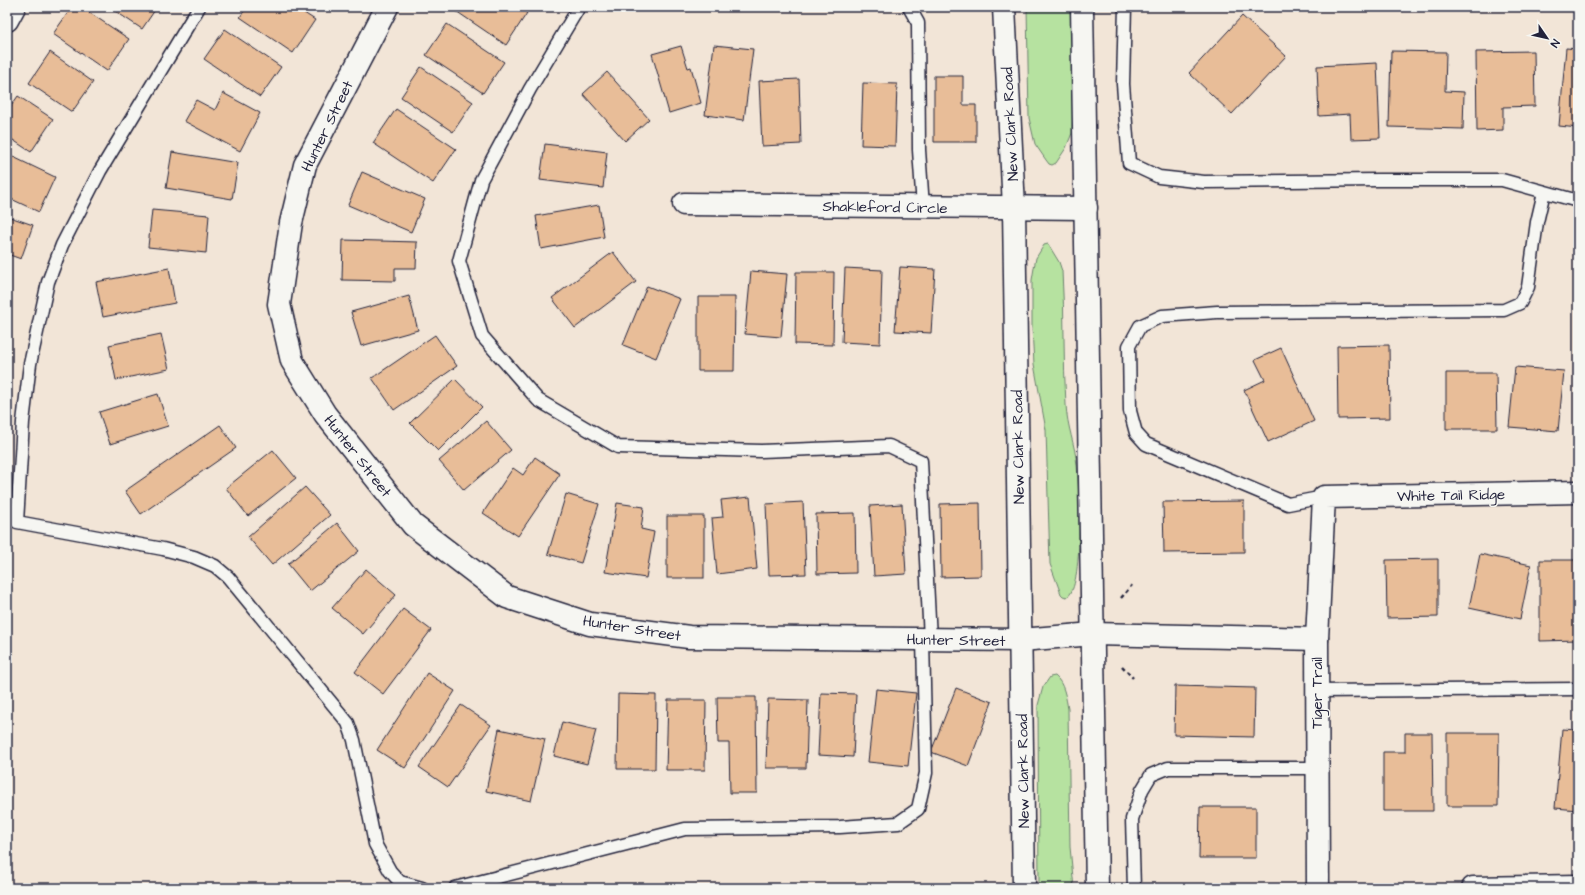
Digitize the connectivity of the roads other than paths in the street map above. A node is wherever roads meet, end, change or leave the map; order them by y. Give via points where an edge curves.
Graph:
1 (14, 7) edge
2 (199, 7) edge
3 (387, 7) edge
4 (579, 7) edge
5 (909, 7) edge
6 (1004, 7) edge
7 (1082, 7) edge
8 (1125, 7) edge
9 (7, 20) edge
10 (1544, 192) junction
11 (1578, 201) edge
12 (684, 204) dead end
13 (923, 207) junction
14 (1014, 208) junction
15 (1086, 208) junction
16 (1578, 492) edge
17 (1324, 497) junction
18 (12, 522) edge
19 (1093, 634) junction
20 (926, 639) junction
21 (1317, 639) junction
22 (1021, 640) junction
23 (1578, 689) edge
24 (1317, 691) junction
25 (1318, 768) junction
26 (1578, 886) edge
27 (422, 888) edge
28 (455, 888) edge
29 (1024, 888) edge
30 (1097, 888) edge
31 (1134, 888) edge
32 (1318, 888) edge
33 (1473, 888) edge

1 - 9 street
2 - 18 lane via 100,171 62,245 48,282 30,364
3 - 20 street, Hunter Street via 305,165 291,223 280,304 292,361 320,407 413,525 507,597 590,624 690,637
4 - 20 lane via 530,89 482,180 459,261 482,336 538,400 618,447 761,452 889,446 921,461
5 - 13 lane via 918,23 919,150
6 - 14 street, New Clark Road
7 - 15 street
8 - 10 lane via 1123,84 1129,163 1159,177 1204,182 1502,180
10 - 11 lane
10 - 17 lane via 1528,287 1520,303 1504,310 1217,312 1162,316 1140,326 1129,346 1130,411 1136,433 1146,444 1288,504
12 - 13 street, Shakleford Circle
13 - 14 street, Shakleford Circle
14 - 15 street, Shakleford Circle
14 - 22 street, New Clark Road
15 - 19 street
16 - 17 street, White Tail Ridge
17 - 21 street, Tiger Trail
18 - 27 lane via 162,548 194,556 223,573 348,723 354,740 376,844 390,871 400,882
19 - 21 street, Hunter Street
19 - 22 street, Hunter Street
19 - 30 street
20 - 22 street, Hunter Street
20 - 28 lane via 926,773 918,809 898,823 840,827 685,829
21 - 24 street, Tiger Trail
22 - 29 street, New Clark Road
23 - 24 lane
24 - 25 street, Tiger Trail
25 - 31 lane via 1168,768 1151,775 1142,790 1132,819
25 - 32 street, Tiger Trail
26 - 33 street

